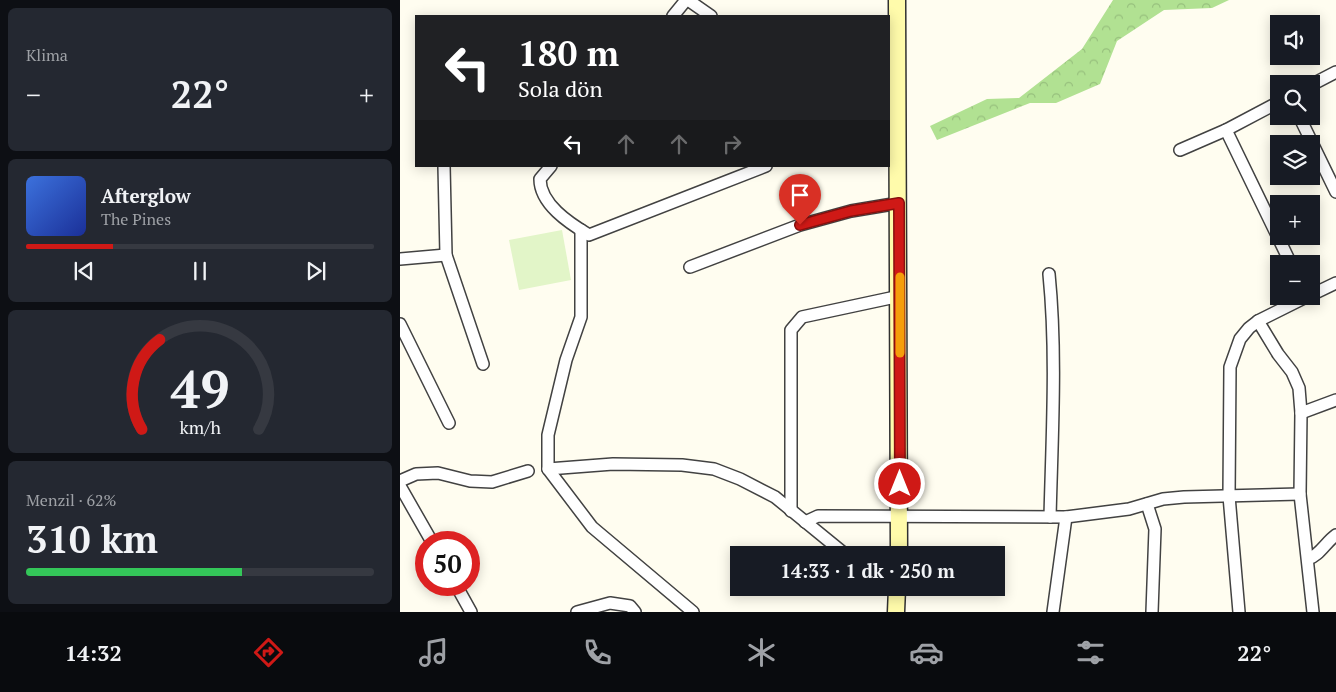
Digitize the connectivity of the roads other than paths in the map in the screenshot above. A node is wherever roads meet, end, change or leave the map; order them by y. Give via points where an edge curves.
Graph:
1 (687, 0) edge
2 (897, 0) edge
3 (674, 15) edge
4 (710, 15) edge
5 (1336, 72) edge
6 (1320, 80) edge
7 (1270, 107) edge
8 (1303, 125) edge
9 (1226, 130) junction
10 (894, 139) edge
11 (1180, 150) dead end
12 (444, 167) edge
13 (549, 167) edge
14 (763, 167) edge
15 (1336, 192) edge
16 (899, 203) junction
17 (581, 230) junction
18 (446, 255) junction
19 (1287, 255) edge
20 (400, 259) edge
21 (690, 267) dead end
22 (1049, 274) dead end
23 (1336, 283) edge
24 (1320, 291) edge
25 (900, 296) junction
26 (1291, 305) edge
27 (1258, 321) junction
28 (400, 324) edge
29 (483, 364) dead end
30 (1336, 400) edge
31 (1301, 413) junction
32 (449, 423) dead end
33 (548, 468) junction
34 (528, 471) dead end
35 (400, 481) edge
36 (400, 486) edge
37 (1300, 494) junction
38 (1229, 496) junction
39 (1147, 504) junction
40 (791, 511) junction
41 (900, 517) junction
42 (1050, 517) junction
43 (1066, 517) junction
44 (805, 522) junction
45 (426, 531) edge
46 (1336, 535) edge
47 (835, 546) edge
48 (900, 546) edge
49 (1308, 559) junction
50 (462, 596) edge
51 (896, 596) edge
52 (898, 596) edge
53 (471, 612) edge
54 (577, 612) edge
55 (635, 612) edge
56 (693, 612) edge
57 (896, 612) edge
58 (904, 612) edge
59 (1053, 612) edge
60 (1152, 612) edge
61 (1239, 612) edge
62 (1313, 612) edge

1 - 3 street
1 - 4 street
2 - 10 main road
5 - 6 street
7 - 9 street
8 - 15 street
9 - 11 street
9 - 19 street
10 - 16 main road
12 - 18 street
13 - 17 street via 540,179 540,191 567,222
14 - 17 street via 589,235
16 - 21 street via 851,211 800,225
16 - 25 main road
17 - 33 street via 581,317 566,360 548,435
18 - 20 street
18 - 29 street
22 - 42 street via 1054,377
23 - 24 street
25 - 40 street via 802,317 791,330
25 - 41 main road
26 - 27 street
27 - 31 street via 1292,372 1299,388
27 - 38 street via 1240,339 1230,367
28 - 32 street
30 - 31 street
31 - 37 street
33 - 40 street via 613,464 714,469 775,497
33 - 56 street via 592,527
34 - 35 street via 492,482 470,482 438,473 416,474
36 - 45 street
37 - 38 street
37 - 49 street
38 - 39 street via 1163,499
38 - 61 street
39 - 43 street
39 - 60 street via 1154,529
40 - 44 street
41 - 42 street
41 - 44 street via 818,516
41 - 48 main road
42 - 43 street
43 - 59 street
44 - 47 street
46 - 49 street
49 - 62 street
50 - 53 street
51 - 57 main road
52 - 58 main road
54 - 55 street via 610,603 630,606

